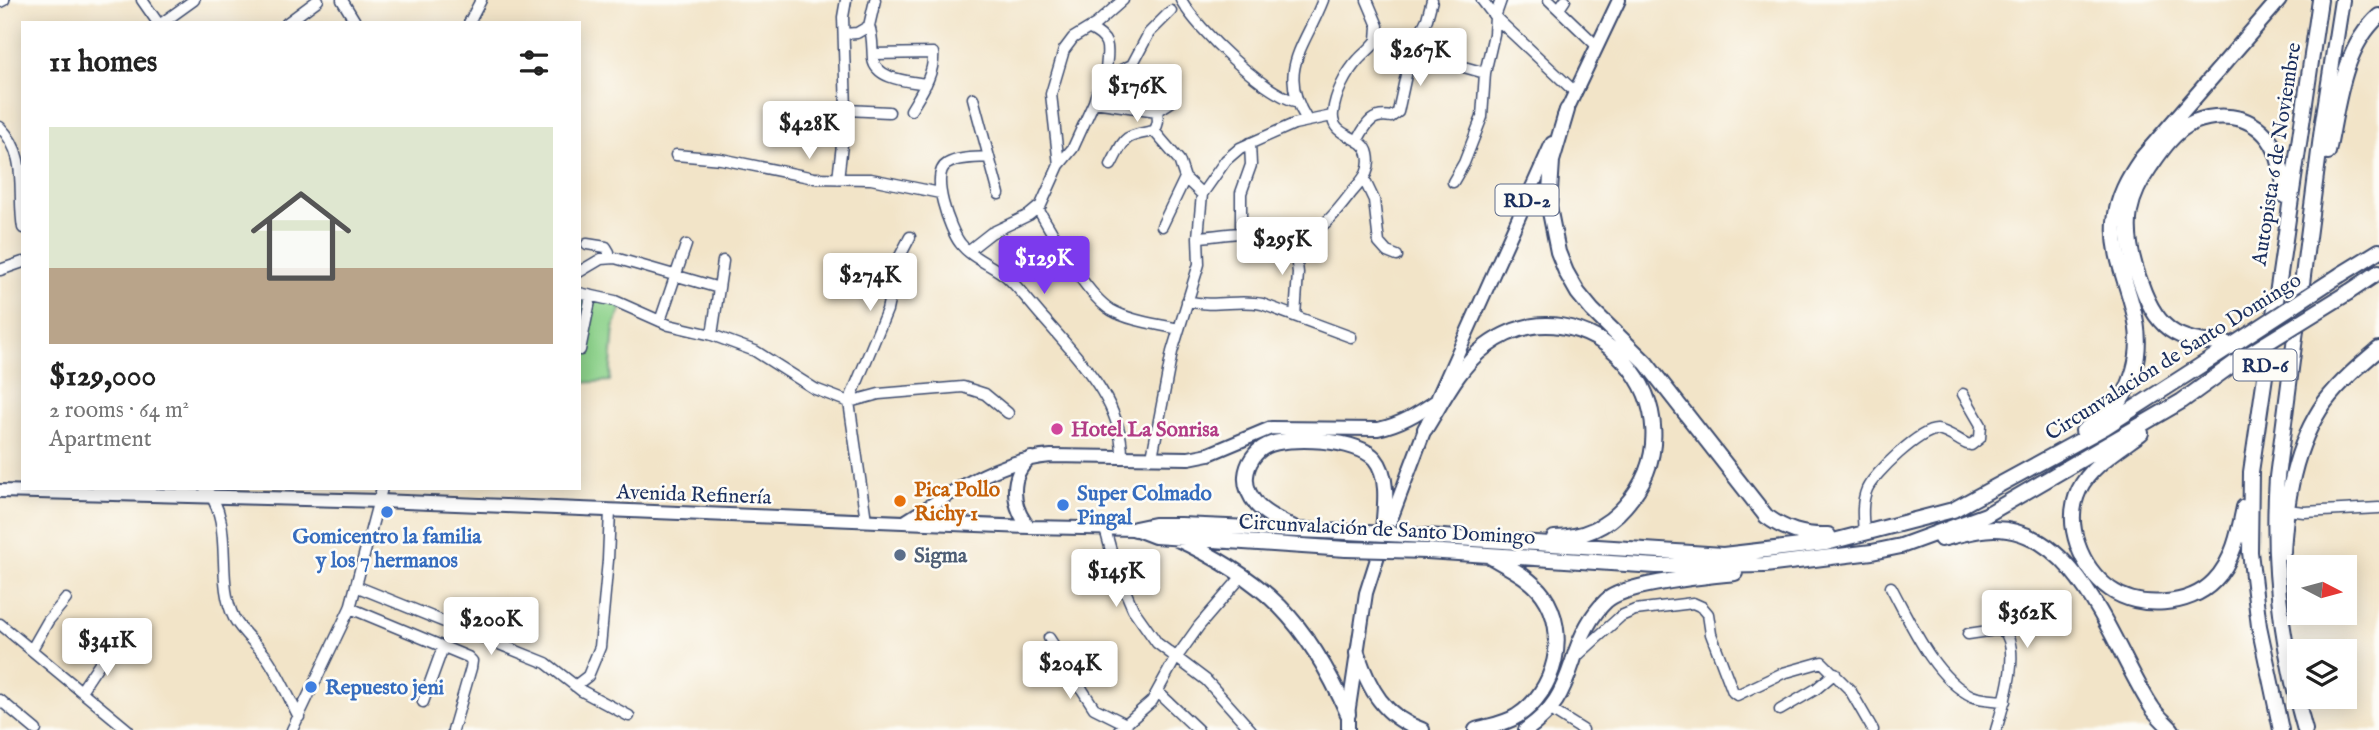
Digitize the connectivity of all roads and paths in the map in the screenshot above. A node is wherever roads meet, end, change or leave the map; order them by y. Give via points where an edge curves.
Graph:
1 (142, 0) edge
2 (194, 0) edge
3 (318, 0) edge
4 (342, 0) edge
5 (481, 0) edge
6 (846, 0) edge
7 (875, 0) edge
8 (1123, 0) edge
9 (1181, 0) edge
10 (1323, 0) edge
11 (1367, 0) edge
12 (1432, 0) edge
13 (1482, 0) edge
14 (1501, 0) edge
15 (1549, 0) edge
16 (1619, 0) edge
17 (2279, 0) edge
18 (2320, 0) edge
19 (2342, 0) edge
20 (1562, 5) edge
21 (1171, 10) dead end
22 (2379, 16) edge
23 (1494, 17) junction
24 (158, 21) edge
25 (163, 21) edge
26 (290, 21) edge
27 (355, 21) edge
28 (470, 21) edge
29 (869, 26) junction
30 (1090, 29) junction
31 (844, 34) junction
32 (1597, 46) junction
33 (1411, 52) junction
34 (873, 54) junction
35 (1485, 73) junction
36 (1107, 77) junction
37 (1160, 83) dead end
38 (926, 84) junction
39 (1575, 92) junction
40 (973, 98) dead end
41 (1094, 102) junction
42 (1171, 102) dead end
43 (1298, 102) junction
44 (846, 110) junction
45 (911, 110) dead end
46 (1567, 110) junction
47 (1157, 111) junction
48 (888, 113) dead end
49 (1332, 116) junction
50 (1307, 120) junction
51 (0, 127) edge
52 (1154, 131) junction
53 (1357, 141) junction
54 (1250, 144) junction
55 (20, 150) edge
56 (676, 155) dead end
57 (989, 157) junction
58 (1059, 165) junction
59 (1111, 165) dead end
60 (838, 178) junction
61 (1185, 178) junction
62 (1364, 179) junction
63 (1452, 182) dead end
64 (940, 193) junction
65 (999, 194) dead end
66 (1202, 194) junction
67 (1038, 209) junction
68 (2287, 225) junction
69 (1161, 226) dead end
70 (1241, 233) junction
71 (910, 237) dead end
72 (1198, 237) junction
73 (1294, 237) junction
74 (587, 244) dead end
75 (686, 244) dead end
76 (2308, 250) junction
77 (968, 251) junction
78 (2379, 251) edge
79 (1397, 256) dead end
80 (609, 258) junction
81 (723, 261) dead end
82 (21, 263) edge
83 (0, 270) edge
84 (581, 271) edge
85 (2379, 272) edge
86 (674, 276) junction
87 (719, 288) junction
88 (581, 294) edge
89 (590, 296) junction
90 (1187, 301) junction
91 (1295, 316) junction
92 (660, 321) junction
93 (1178, 329) junction
94 (712, 335) junction
95 (1351, 337) dead end
96 (2234, 344) junction
97 (581, 345) edge
98 (2379, 349) edge
99 (1964, 394) dead end
100 (1436, 401) junction
101 (2182, 401) junction
102 (849, 402) junction
103 (1009, 413) dead end
104 (1425, 429) junction
105 (1122, 457) junction
106 (1152, 457) junction
107 (1031, 458) junction
108 (2048, 459) junction
109 (2250, 472) junction
110 (0, 491) edge
111 (210, 493) edge
112 (381, 495) edge
113 (2379, 508) edge
114 (610, 510) junction
115 (2287, 510) junction
116 (866, 520) junction
117 (906, 521) junction
118 (1029, 527) junction
119 (1105, 529) junction
120 (1135, 529) junction
121 (1298, 530) junction
122 (1864, 533) junction
123 (1173, 537) junction
124 (1504, 542) junction
125 (1381, 543) junction
126 (1901, 545) junction
127 (1487, 554) junction
128 (1765, 565) junction
129 (1243, 575) junction
130 (358, 587) junction
131 (1891, 587) dead end
132 (66, 599) dead end
133 (350, 608) junction
134 (2280, 613) junction
135 (0, 624) edge
136 (1968, 634) dead end
137 (1049, 638) dead end
138 (443, 647) junction
139 (32, 649) junction
140 (109, 649) dead end
141 (1357, 653) junction
142 (1177, 657) junction
143 (1573, 659) junction
144 (1835, 673) junction
145 (575, 686) junction
146 (81, 691) junction
147 (1158, 692) junction
148 (0, 700) edge
149 (2005, 701) junction
150 (423, 702) dead end
151 (1551, 710) junction
152 (1780, 710) dead end
153 (1348, 714) junction
154 (299, 716) junction
155 (629, 716) dead end
156 (1123, 727) edge
157 (36, 730) edge
158 (128, 730) edge
159 (292, 730) edge
160 (453, 730) edge
161 (1198, 730) edge
162 (1251, 730) edge
163 (1348, 730) edge
164 (1422, 730) edge
165 (1476, 730) edge
166 (1526, 730) edge
167 (1583, 730) edge
168 (1873, 730) edge
169 (1996, 730) edge
170 (2172, 730) edge
171 (2281, 730) edge
172 (2305, 730) edge

1 - 24 street
2 - 25 street
3 - 26 street
4 - 27 street
5 - 28 street
6 - 31 street
7 - 29 street
8 - 30 street
9 - 43 street via 1190,16 1223,49 1281,95
10 - 43 street via 1293,65
11 - 49 street via 1378,26 1377,40 1343,83
12 - 33 street
13 - 23 street
14 - 23 street
15 - 20 street
16 - 32 main road, RD-2
17 - 108 highway via 2125,183 2118,202 2116,246 2137,321 2134,370 2123,398
18 - 68 highway, Autopista 6 de Noviembre / RD-6
19 - 76 highway, Autopista 6 de Noviembre / RD-6
20 - 32 street
21 - 36 street via 1149,33 1132,65
22 - 76 highway via 2366,27 2351,57
23 - 35 street
23 - 39 street
29 - 31 street
29 - 34 street
30 - 36 street via 1107,42
30 - 58 street via 1073,38 1064,50 1051,94
31 - 44 street
32 - 39 main road, RD-2
33 - 35 street
33 - 53 street via 1398,112 1370,119
34 - 38 street via 878,70
34 - 38 street via 933,52
35 - 63 street via 1479,127
36 - 41 street
37 - 47 street
38 - 45 street
39 - 46 main road, RD-2
40 - 57 street
41 - 47 street
41 - 58 street via 1073,148
42 - 47 street
43 - 50 street
44 - 48 street
44 - 60 street
46 - 100 main road, RD-2
46 - 122 highway via 1552,161 1549,207 1558,252 1577,293 1646,363 1766,516 1793,532 1809,535
47 - 52 street
49 - 50 street
49 - 53 street via 1340,132
50 - 54 street
51 - 55 street
52 - 59 street via 1126,138
52 - 61 street via 1179,160
53 - 62 street via 1369,158
54 - 66 street via 1226,160
54 - 70 street via 1251,165 1241,193
56 - 60 street
57 - 64 street via 947,163 940,174
57 - 65 street
58 - 67 street
60 - 64 street via 871,179
61 - 66 street
61 - 69 street
62 - 73 street via 1334,214 1305,235
62 - 79 street via 1374,200 1380,243
64 - 77 street via 957,238
66 - 72 street
67 - 77 street via 1004,225
67 - 93 street via 1089,289 1104,304 1120,314
68 - 96 highway via 2283,170 2269,136 2230,116 2193,122 2175,135 2136,190 2130,210 2131,252 2156,319 2186,339
68 - 109 highway, Autopista 6 de Noviembre / RD-6
70 - 72 street
70 - 73 street
71 - 102 street via 898,260 887,310
72 - 90 street via 1199,264
73 - 91 street via 1298,272
74 - 80 street via 606,247
75 - 86 street
76 - 134 highway, Autopista 6 de Noviembre / RD-6 via 2277,477 2275,554
77 - 105 street via 1010,279 1092,374 1121,435
78 - 96 highway, Circunvalación de Santo Domingo, bridge
80 - 84 street
80 - 86 street
81 - 87 street
82 - 83 street
85 - 101 highway, Circunvalación de Santo Domingo, bridge via 2235,362
86 - 87 street
86 - 92 street
87 - 94 street
88 - 89 street
89 - 92 street via 615,301
89 - 97 street
90 - 91 street via 1213,305 1250,302
90 - 93 street
91 - 95 street
92 - 94 street
93 - 106 street
94 - 102 street via 755,351 815,389
96 - 108 highway, Circunvalación de Santo Domingo
98 - 115 highway via 2326,402 2310,428 2293,475
99 - 122 street via 1981,425 1980,439 1971,445 1938,430 1915,440 1868,486 1862,511
100 - 104 main road, RD-2
100 - 106 main road via 1407,420 1378,429 1271,428 1209,454
101 - 109 highway via 2087,477 2079,489 2074,526 2077,543 2093,572 2112,591 2137,600 2154,603 2198,593 2214,582 2233,550
101 - 126 highway, Circunvalación de Santo Domingo via 1986,515
102 - 103 street via 879,394 963,387 985,394
102 - 116 street
104 - 124 highway via 1483,348 1525,328 1569,328 1589,334 1629,364 1650,405 1654,428 1646,474 1632,498 1618,515 1581,535
104 - 125 main road, RD-2
105 - 106 main road
105 - 107 main road
107 - 117 main road via 986,474
107 - 118 main road via 1017,474 1015,489 1021,518
108 - 122 highway, Circunvalación de Santo Domingo via 1953,510
109 - 171 highway, Autopista 6 de Noviembre / RD-6 via 2259,626
110 - 111 main road, Avenida Refinería
111 - 112 main road, Avenida Refinería
111 - 154 street via 220,516 225,583 234,618 269,660
112 - 114 main road, Avenida Refinería
112 - 130 street
113 - 115 street
114 - 116 main road, Avenida Refinería
114 - 145 street via 600,647 588,676
115 - 134 highway
116 - 117 main road, Avenida Refinería
117 - 118 main road, Avenida Refinería
118 - 119 main road, Avenida Refinería
119 - 120 main road, Avenida Refinería
119 - 142 street via 1133,609 1157,643
120 - 121 highway, Circunvalación de Santo Domingo via 1168,525
120 - 123 highway, Circunvalación de Santo Domingo
121 - 124 highway, Circunvalación de Santo Domingo, bridge
121 - 125 highway via 1258,506 1245,486 1251,459 1264,446 1277,442 1339,443 1365,451 1382,472
122 - 124 highway, Circunvalación de Santo Domingo via 1826,543 1723,555
123 - 127 highway, Circunvalación de Santo Domingo, bridge
123 - 129 highway
125 - 141 main road, RD-2 via 1366,593
126 - 128 highway, Circunvalación de Santo Domingo
126 - 170 highway via 1993,529 2046,544 2072,568 2152,709
127 - 128 highway, Circunvalación de Santo Domingo via 1657,566
127 - 165 highway via 1537,587 1554,618 1557,639 1552,669 1538,697 1517,716
128 - 143 highway via 1748,572 1616,594 1597,612
129 - 142 street
129 - 153 highway via 1269,593 1307,636
130 - 133 street
130 - 145 street via 546,663
131 - 149 street via 1950,681 1973,696
132 - 139 street
133 - 138 street
133 - 154 street
134 - 172 highway, Autopista 6 de Noviembre / RD-6
135 - 139 street
136 - 149 street via 2006,632 2012,654
137 - 156 street via 1094,708
138 - 150 street
138 - 160 street via 471,662
139 - 146 street
140 - 146 street
141 - 153 main road, RD-2
141 - 164 highway via 1377,700 1394,717
142 - 147 street
142 - 162 street via 1206,680
143 - 144 street via 1621,616 1693,603 1708,614 1711,634 1737,695 1815,663 1822,662
143 - 151 highway
144 - 152 street
144 - 168 street
145 - 155 street
146 - 158 street
147 - 156 street
147 - 161 street
148 - 157 street
149 - 169 street
151 - 166 highway
151 - 167 street
153 - 163 main road, RD-2
154 - 159 street

